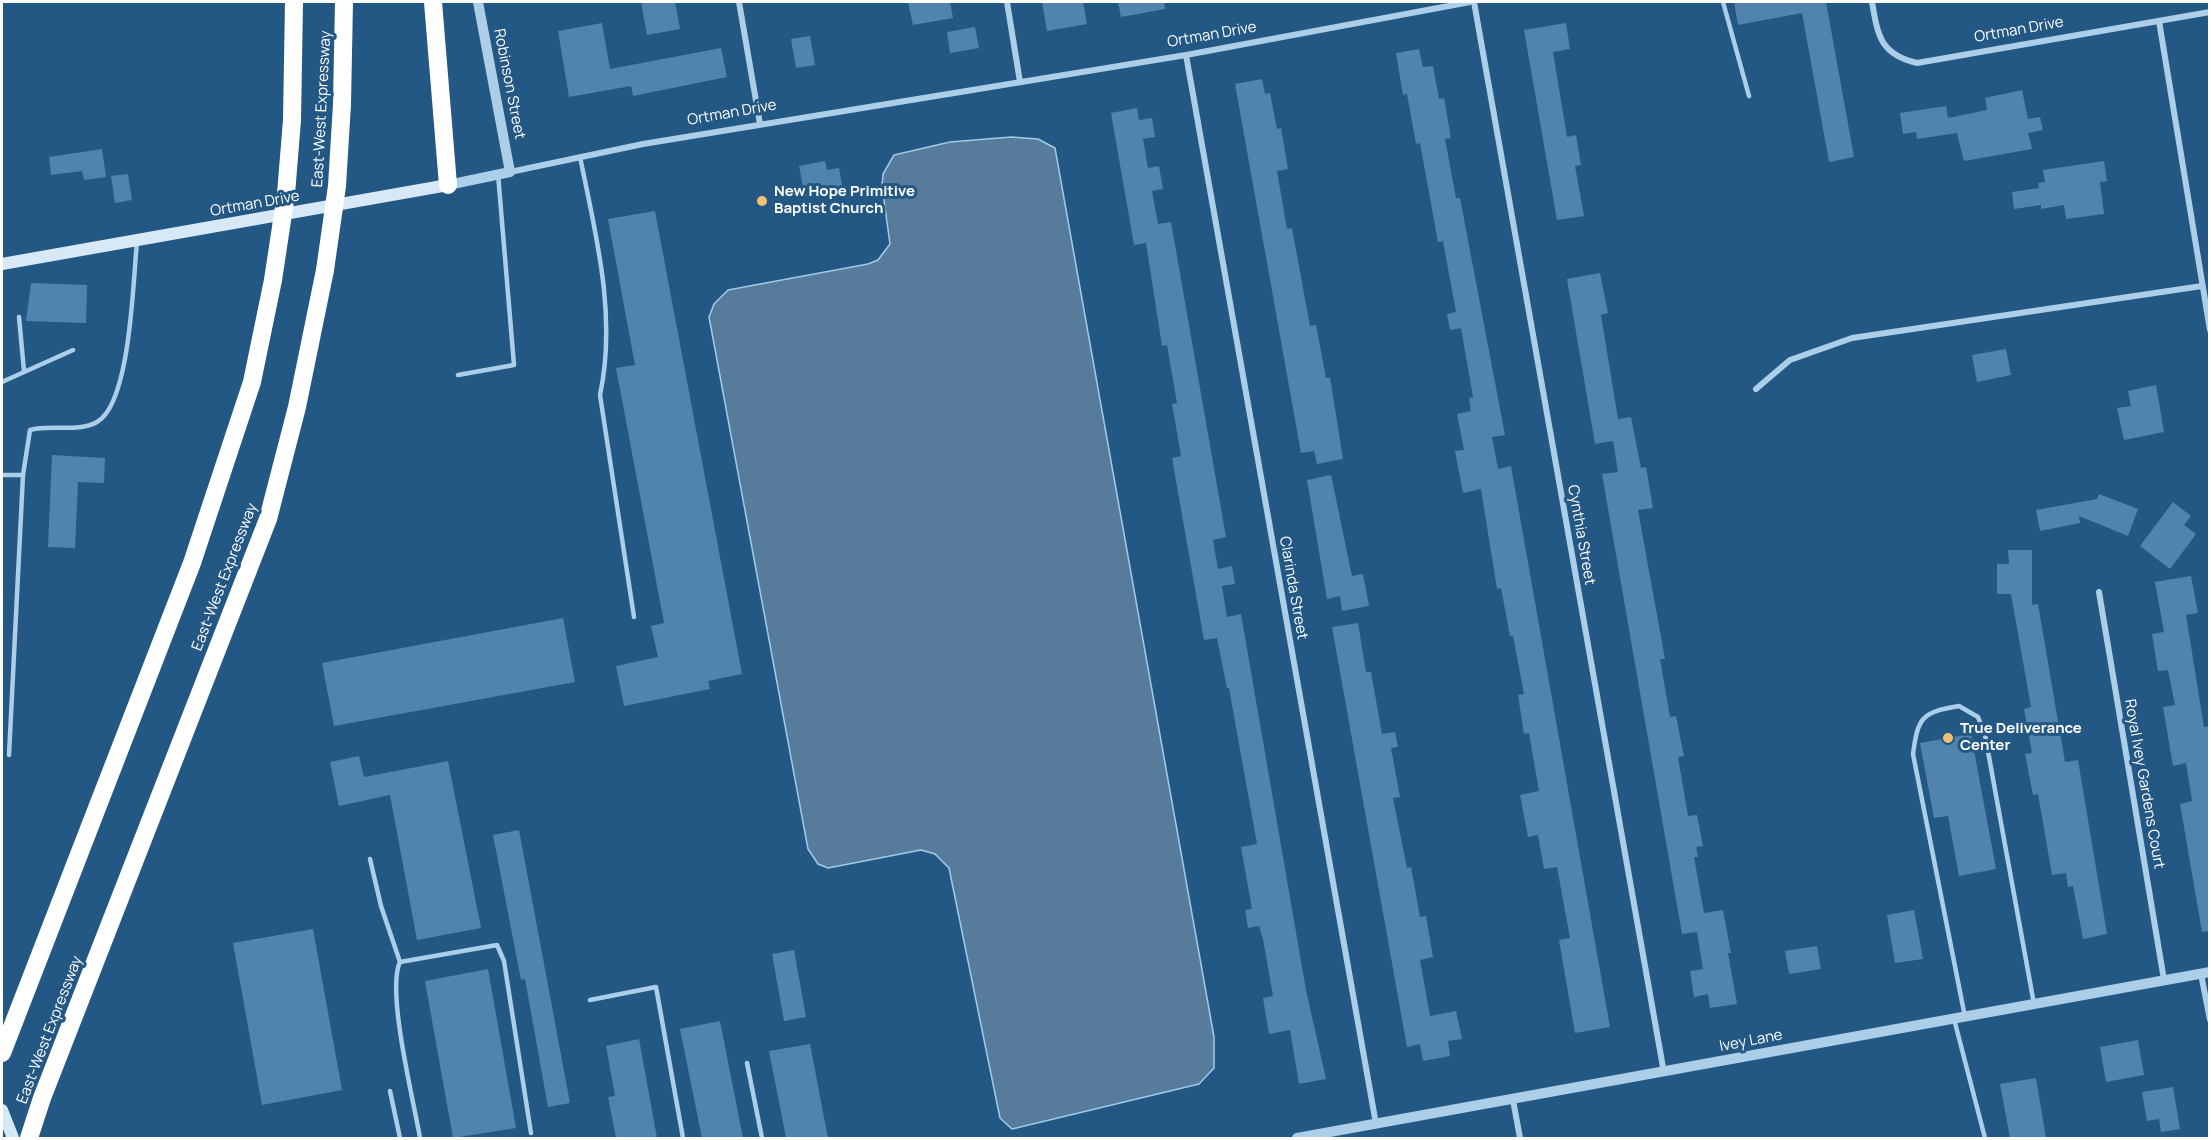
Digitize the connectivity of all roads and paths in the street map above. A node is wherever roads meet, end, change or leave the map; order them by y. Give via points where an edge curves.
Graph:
1 (294, 2) edge
2 (344, 2) edge
3 (433, 2) edge
4 (478, 2) edge
5 (739, 2) edge
6 (1007, 2) edge
7 (1472, 2) edge
8 (1722, 2) edge
9 (1872, 2) edge
10 (2210, 12) edge
11 (2159, 21) junction
12 (1186, 55) junction
13 (1020, 82) junction
14 (1749, 96) dead end
15 (760, 124) junction
16 (580, 157) junction
17 (510, 172) junction
18 (498, 174) junction
19 (448, 185) junction
20 (138, 239) junction
21 (2, 264) edge
22 (2202, 286) junction
23 (19, 317) dead end
24 (2210, 330) edge
25 (73, 350) dead end
26 (24, 370) junction
27 (458, 375) dead end
28 (2, 382) edge
29 (1756, 389) dead end
30 (2, 475) edge
31 (23, 475) junction
32 (2099, 592) dead end
33 (634, 617) dead end
34 (9, 755) dead end
35 (370, 859) dead end
36 (400, 962) junction
37 (2205, 973) edge
38 (2164, 980) junction
39 (590, 1000) dead end
40 (2034, 1004) junction
41 (1959, 1018) junction
42 (2210, 1020) edge
43 (2, 1053) edge
44 (747, 1064) dead end
45 (1664, 1073) junction
46 (390, 1091) dead end
47 (1513, 1100) junction
48 (2, 1110) edge
49 (1377, 1125) junction
50 (531, 1133) dead end
51 (13, 1138) edge
52 (29, 1138) edge
53 (400, 1138) edge
54 (420, 1138) edge
55 (683, 1138) edge
56 (762, 1138) edge
57 (1297, 1138) edge
58 (1520, 1138) edge
59 (1985, 1138) edge

1 - 43 highway, East-West Expressway, bridge via 286,194 252,382 192,563
2 - 52 highway, East-West Expressway, bridge via 338,186 297,407 268,519
3 - 19 highway
4 - 17 street, Robinson Street
5 - 15 street
6 - 13 street
7 - 12 street, Ortman Drive
7 - 45 street, Cynthia Street
8 - 14 lane
9 - 11 street, Ortman Drive via 1876,28 1884,45 1899,58 1917,63
10 - 11 street, Ortman Drive
11 - 22 street
12 - 13 street, Ortman Drive
12 - 49 street, Clarinda Street
13 - 15 street, Ortman Drive
15 - 16 street, Ortman Drive
16 - 17 street, Ortman Drive
16 - 33 lane via 598,245 606,311 608,361 600,395
17 - 18 street, Ortman Drive
18 - 19 street, Ortman Drive
18 - 27 lane via 514,365
19 - 20 main road, Ortman Drive
20 - 21 main road, Ortman Drive
20 - 31 lane via 127,347 113,402 96,423 30,430
22 - 24 street
22 - 29 street via 1852,338 1790,360
23 - 26 lane
25 - 26 lane
26 - 28 lane
30 - 31 lane
31 - 34 lane
32 - 38 street, Royal Ivey Gardens Court
35 - 36 lane
36 - 50 lane via 497,945 504,962
36 - 54 lane via 396,970 397,1002
37 - 38 street, Ivey Lane
37 - 42 street
38 - 40 street, Ivey Lane
39 - 55 lane via 656,987
40 - 41 street, Ivey Lane
40 - 41 lane via 1985,735 1978,717 1959,706 1934,711 1917,726 1913,754
41 - 45 street, Ivey Lane
41 - 59 lane
44 - 56 lane
45 - 47 street, Ivey Lane
46 - 53 lane
47 - 49 street, Ivey Lane
47 - 58 street
48 - 51 main road
49 - 57 street, Ivey Lane

